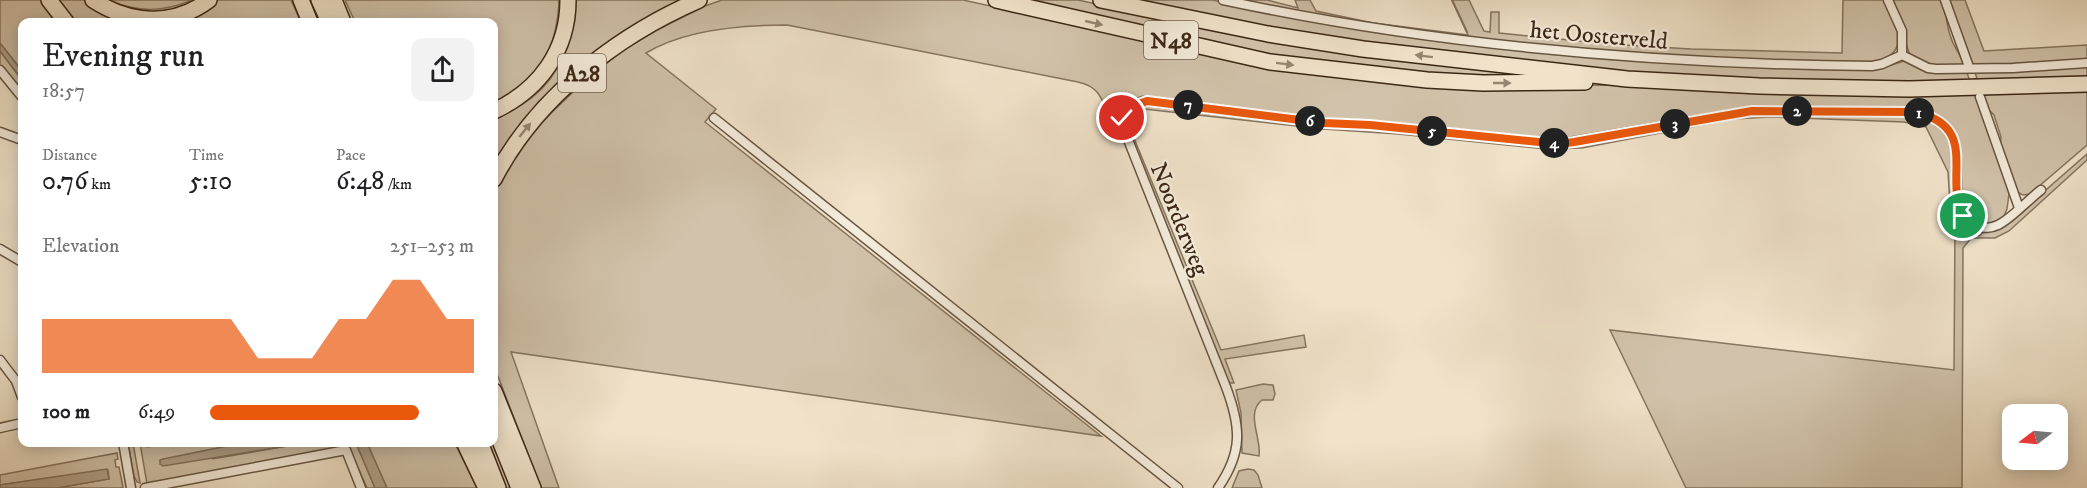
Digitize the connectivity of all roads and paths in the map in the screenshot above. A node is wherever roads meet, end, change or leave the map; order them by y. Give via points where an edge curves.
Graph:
1 (49, 0) edge
2 (93, 0) edge
3 (209, 0) edge
4 (301, 0) edge
5 (319, 0) edge
6 (334, 0) edge
7 (568, 0) edge
8 (699, 0) edge
9 (996, 0) edge
10 (1101, 0) edge
11 (1223, 0) edge
12 (1888, 0) edge
13 (1945, 0) edge
14 (63, 18) edge
15 (142, 18) edge
16 (168, 18) edge
17 (308, 18) edge
18 (326, 18) edge
19 (341, 18) edge
20 (1902, 55) junction
21 (1968, 63) dead end
22 (2087, 63) edge
23 (0, 70) edge
24 (1627, 79) junction
25 (2087, 84) edge
26 (18, 93) edge
27 (1980, 97) dead end
28 (498, 109) edge
29 (714, 118) dead end
30 (0, 132) edge
31 (18, 139) edge
32 (498, 172) edge
33 (2041, 190) dead end
34 (2019, 208) junction
35 (0, 249) edge
36 (18, 259) edge
37 (0, 360) edge
38 (18, 386) edge
39 (498, 401) edge
40 (18, 424) edge
41 (0, 428) edge
42 (498, 436) edge
43 (124, 447) edge
44 (466, 447) edge
45 (482, 447) edge
46 (156, 487) edge
47 (131, 488) edge
48 (145, 488) edge
49 (362, 488) edge
50 (486, 488) edge
51 (498, 488) edge
52 (519, 488) edge
53 (533, 488) edge
54 (1178, 488) edge
55 (1218, 488) edge

1 - 14 highway
2 - 15 highway via 122,15
3 - 16 highway via 199,8
4 - 17 highway
5 - 18 highway
6 - 19 highway
7 - 28 highway via 563,39 554,59 527,91
32 -> 8 highway, A28 via 517,139 570,82 657,21
9 -> 24 highway, N48 via 1270,62 1483,83
24 -> 10 highway, N48 via 1363,49
11 - 20 street, het Oosterveld via 1402,33 1611,56 1872,66
12 - 20 street via 1902,31
13 - 21 street
20 - 22 street via 1936,69
23 - 26 street
24 - 25 highway, N48 via 1909,88
27 - 34 street
29 - 54 street
30 - 31 street
33 - 34 street, Noorderweg
34 - 55 street, Noorderweg via 1991,227 1979,228 1965,219 1958,205 1952,136 1938,121 1915,112 1752,111 1558,144 1139,103 1123,114 1123,127 1238,424 1236,455
35 - 36 street
37 - 38 street
39 - 53 highway
40 - 41 street
42 - 52 highway
43 - 47 street
44 - 50 highway
45 - 51 highway
46 - 48 street
46 - 49 street via 346,450

